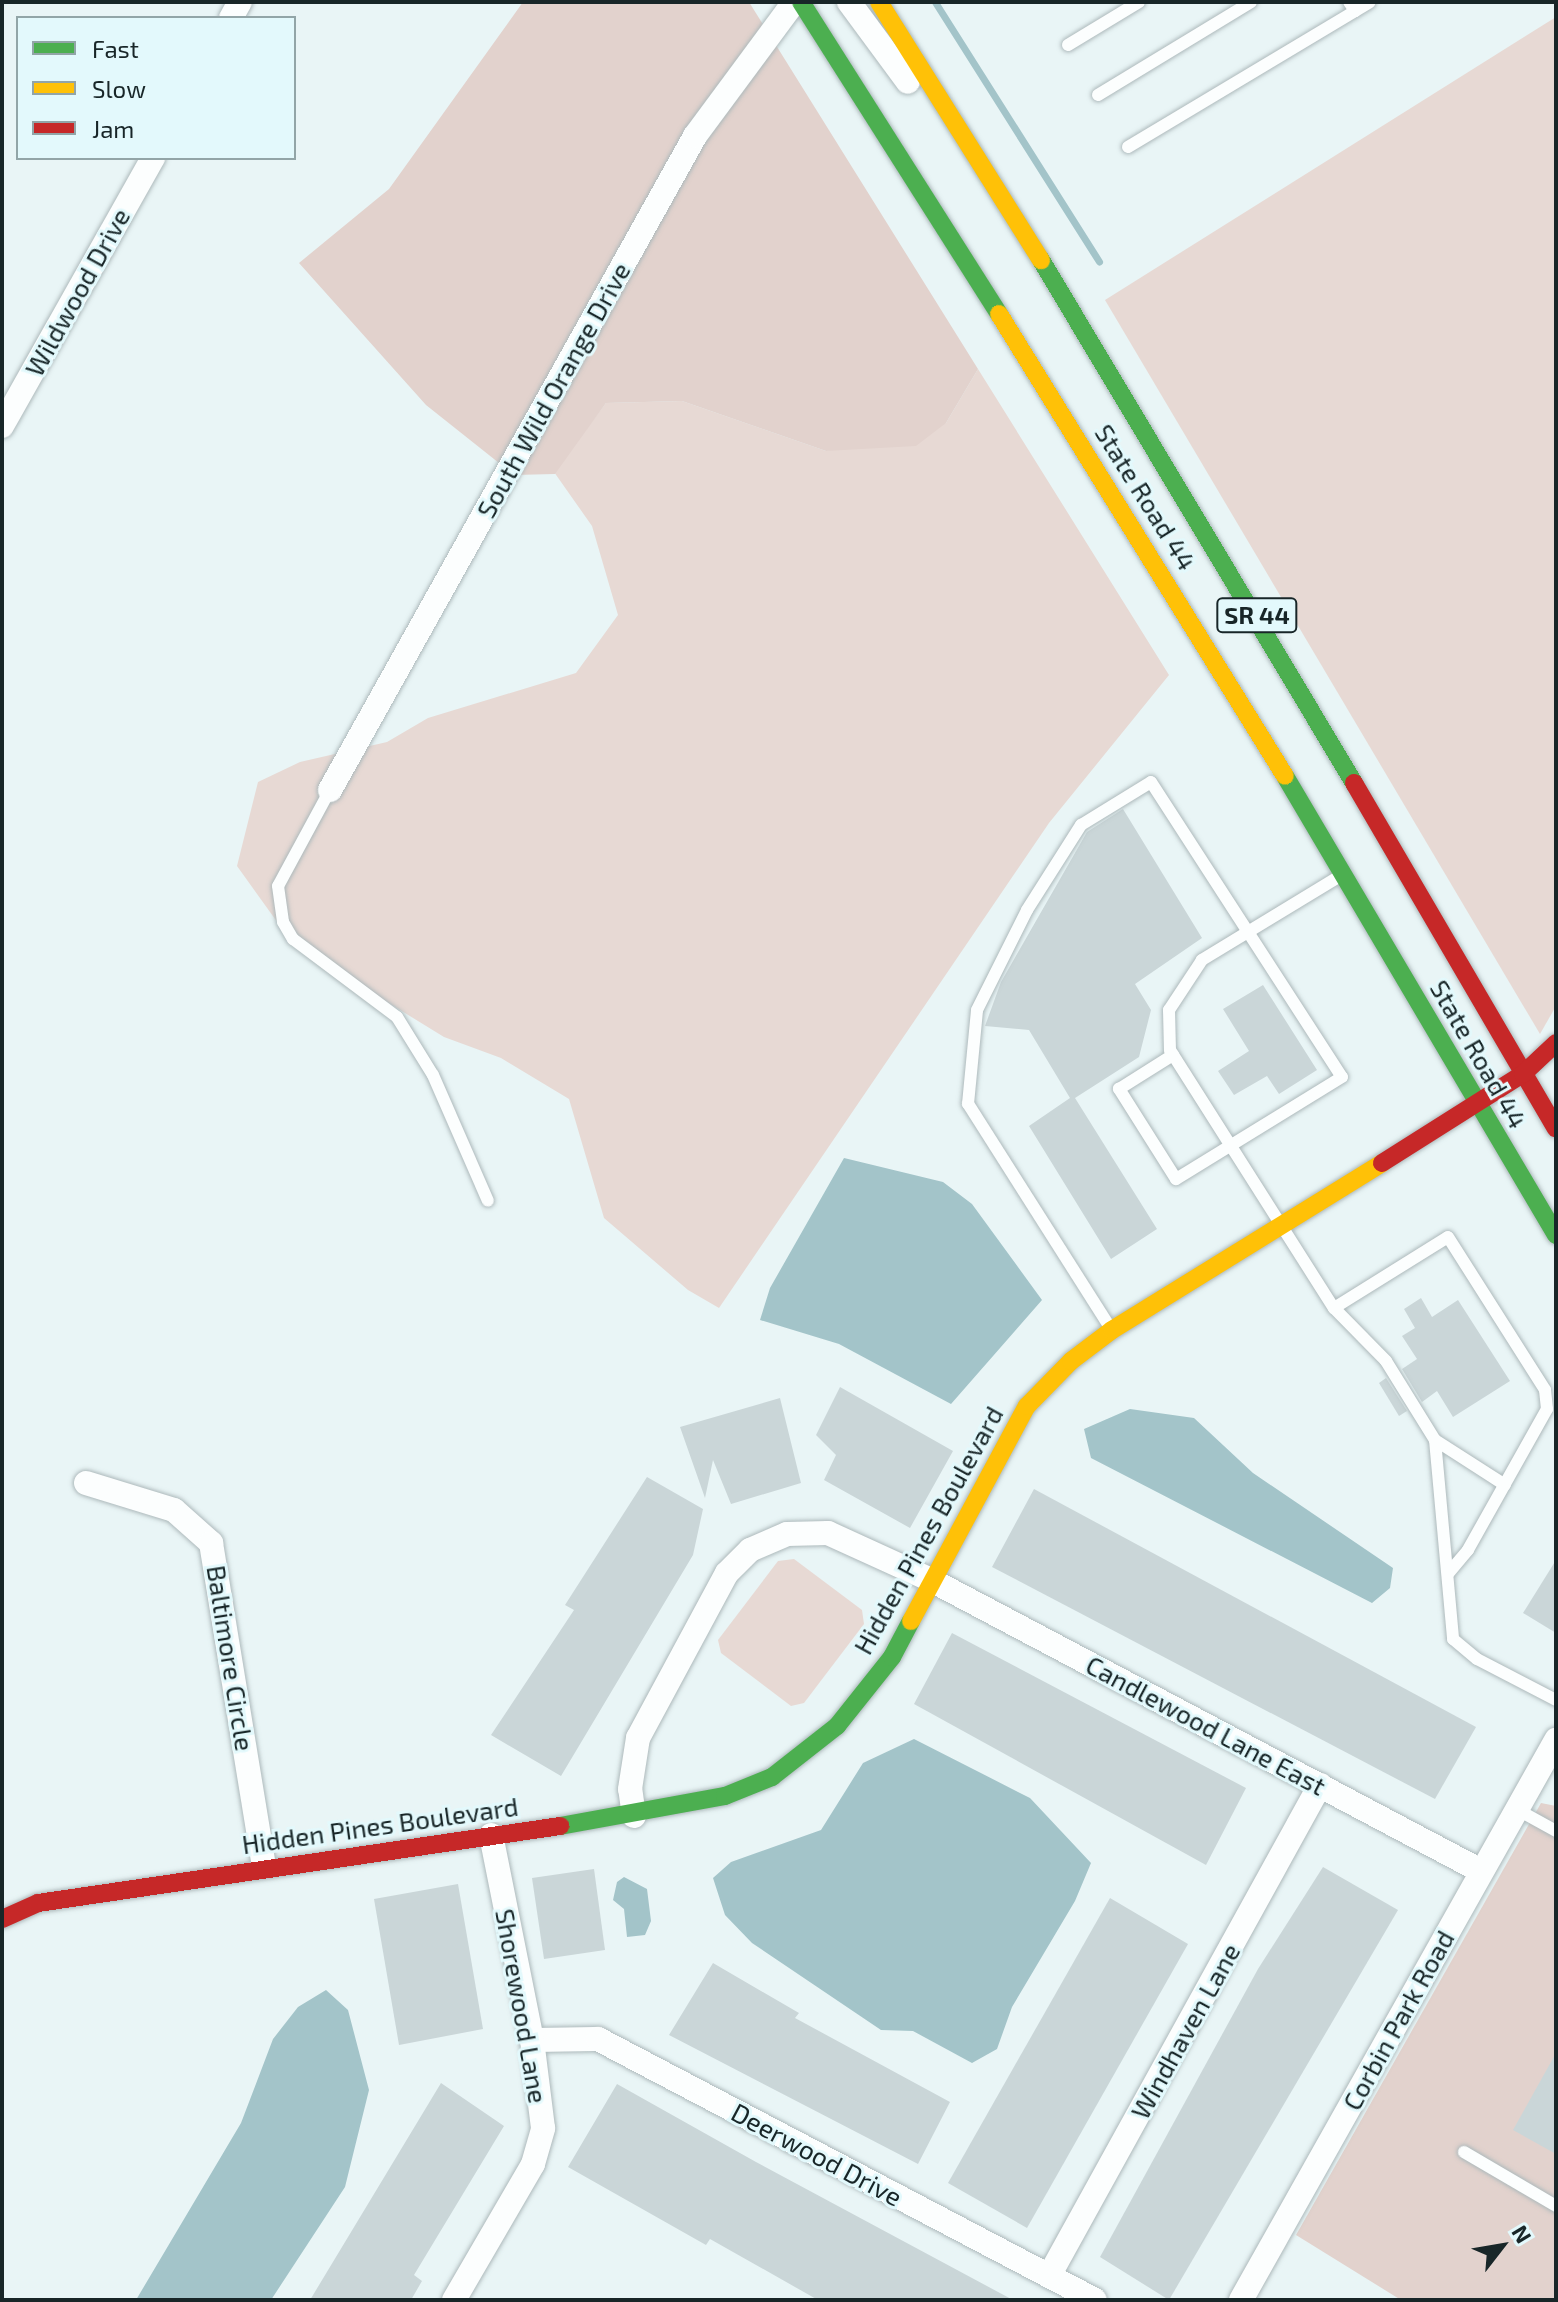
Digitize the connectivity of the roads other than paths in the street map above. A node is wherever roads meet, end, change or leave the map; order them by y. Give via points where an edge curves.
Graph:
1 (794, 2) edge
2 (801, 2) edge
3 (849, 2) edge
4 (879, 2) edge
5 (1139, 2) edge
6 (1251, 2) edge
7 (1370, 2) edge
8 (1352, 7) edge
9 (1068, 45) dead end
10 (1098, 95) dead end
11 (1128, 147) dead end
12 (152, 160) edge
13 (1103, 358) junction
14 (2, 426) edge
15 (330, 790) joint
16 (1343, 874) junction
17 (1248, 933) junction
18 (1556, 1043) edge
19 (1173, 1055) junction
20 (1523, 1074) junction
21 (1478, 1104) junction
22 (1556, 1128) edge
23 (1229, 1146) junction
24 (488, 1201) dead end
25 (1281, 1226) junction
26 (1556, 1235) edge
27 (1334, 1308) junction
28 (1112, 1330) junction
29 (1435, 1440) junction
30 (86, 1483) dead end
31 (1505, 1485) junction
32 (1449, 1573) junction
33 (931, 1580) junction
34 (1556, 1700) edge
35 (1556, 1740) edge
36 (1320, 1785) junction
37 (1516, 1809) junction
38 (634, 1816) junction
39 (1556, 1831) edge
40 (491, 1835) junction
41 (264, 1866) junction
42 (1481, 1871) junction
43 (2, 1919) edge
44 (532, 2040) junction
45 (1464, 2152) dead end
46 (1556, 2206) edge
47 (1049, 2276) junction
48 (454, 2300) edge
49 (1095, 2300) edge
50 (1241, 2300) edge

1 - 15 street, South Wild Orange Drive via 695,136
2 - 16 main road, State Road 44 / SR 44 via 1060,407
3 - 13 street
4 - 13 main road, State Road 44 / SR 44
5 - 9 lane
6 - 10 lane
7 - 8 lane
8 - 11 lane
12 - 14 street, Wildwood Drive
13 - 20 main road, State Road 44 / SR 44
15 - 24 lane via 278,886 283,922 293,939 397,1017 433,1075
16 - 17 lane
16 - 21 main road, State Road 44 / SR 44
17 - 19 lane via 1202,960 1180,987 1169,1010
17 - 23 lane via 1342,1077
17 - 28 lane via 1151,782 1081,825 1027,910 977,1010 968,1104
18 - 20 main road, Hidden Pines Boulevard
19 - 23 lane
19 - 23 lane via 1119,1089 1176,1179
20 - 21 main road, Hidden Pines Boulevard
20 - 22 main road, State Road 44 / SR 44
21 - 25 main road, Hidden Pines Boulevard
21 - 26 main road, State Road 44 / SR 44
23 - 25 lane
25 - 27 lane
25 - 28 main road, Hidden Pines Boulevard
27 - 29 lane via 1386,1361
27 - 31 lane via 1448,1237 1536,1373 1547,1400
28 - 33 main road, Hidden Pines Boulevard via 1027,1406
29 - 31 lane
29 - 32 lane
30 - 41 street, Baltimore Circle via 174,1510 211,1543
31 - 32 lane
32 - 34 lane via 1450,1623 1461,1649
33 - 36 street, Candlewood Lane East
33 - 38 main road, Hidden Pines Boulevard via 892,1657 837,1726 772,1777 725,1796
33 - 38 street, Candlewood Lane East via 828,1533 787,1534 750,1550 727,1573 638,1738 630,1789
35 - 37 street, Corbin Park Road
36 - 42 street, Candlewood Lane East
36 - 47 street, Windhaven Lane
37 - 39 lane
37 - 42 street, Corbin Park Road
38 - 40 main road, Hidden Pines Boulevard
40 - 41 main road, Hidden Pines Boulevard
40 - 44 street, Shorewood Lane
41 - 43 main road, Hidden Pines Boulevard via 38,1903
42 - 50 street, Corbin Park Road
44 - 47 street, Deerwood Drive via 598,2039
44 - 48 street, Shorewood Lane via 543,2128 536,2152
45 - 46 lane
47 - 49 street, Deerwood Drive

